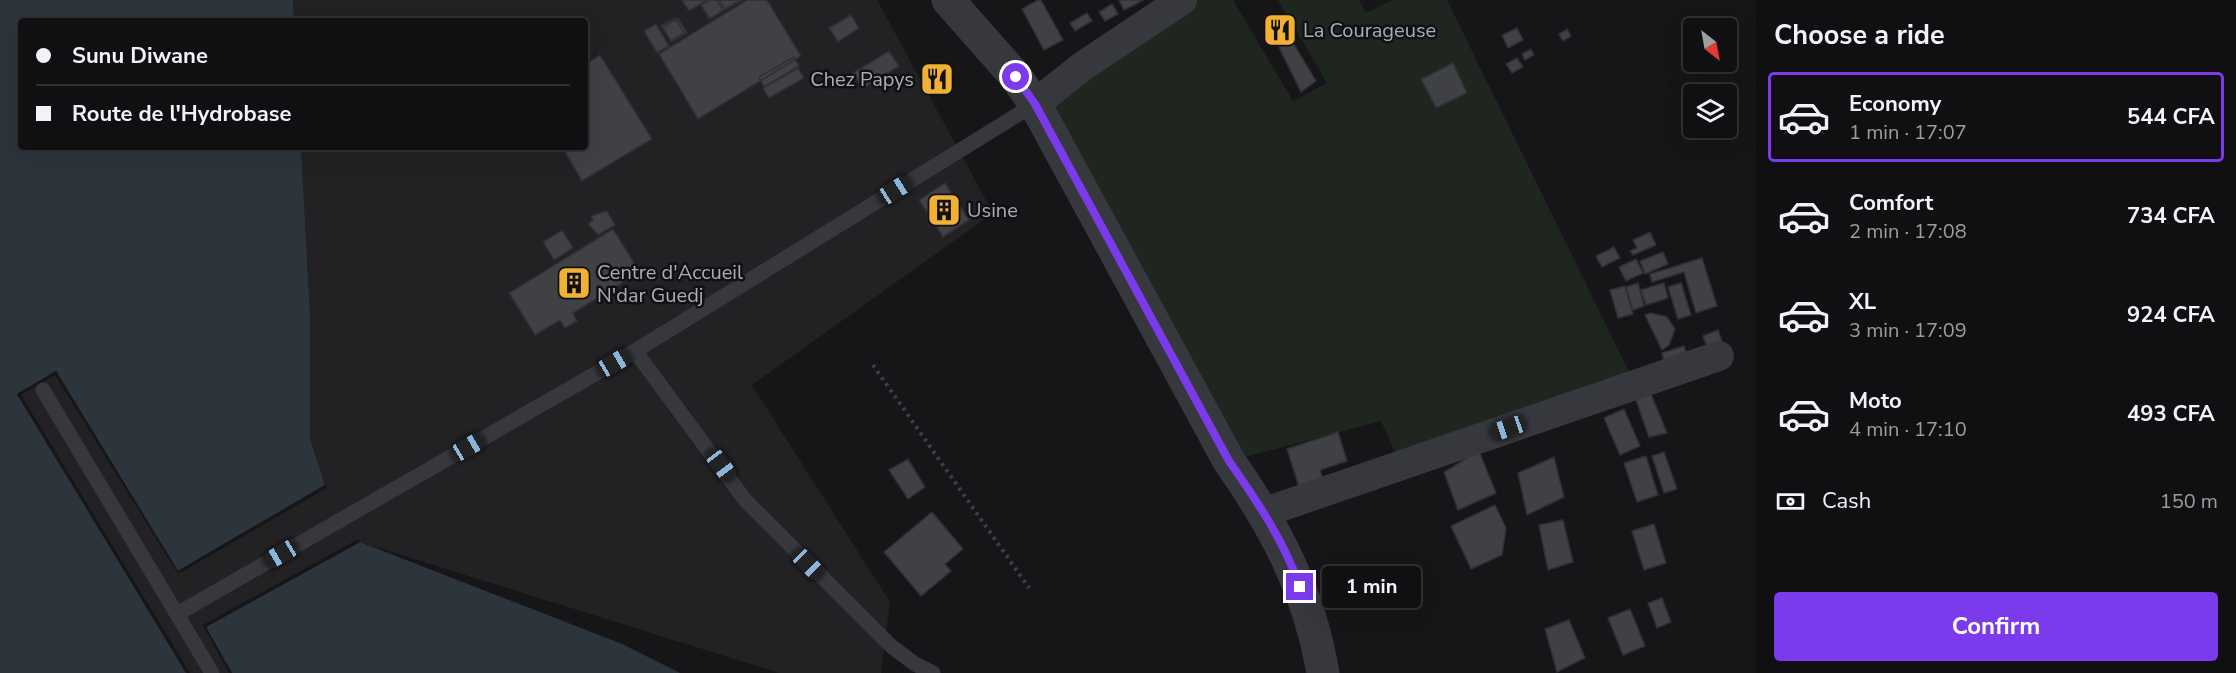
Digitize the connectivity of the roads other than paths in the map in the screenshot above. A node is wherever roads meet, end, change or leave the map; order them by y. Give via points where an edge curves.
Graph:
1 (948, 0) edge
2 (1182, 0) edge
3 (1035, 104) junction
4 (634, 351) junction
5 (1719, 356) dead end
6 (43, 390) dead end
7 (1265, 513) junction
8 (177, 614) junction
9 (212, 673) edge
10 (933, 673) edge
11 (1323, 673) edge

1 - 3 street
2 - 3 street via 1083,66
3 - 4 lane
3 - 7 street via 1229,461
4 - 8 lane
4 - 10 lane via 745,500 891,646
5 - 7 street
6 - 8 lane
7 - 11 street via 1297,577
8 - 9 lane

